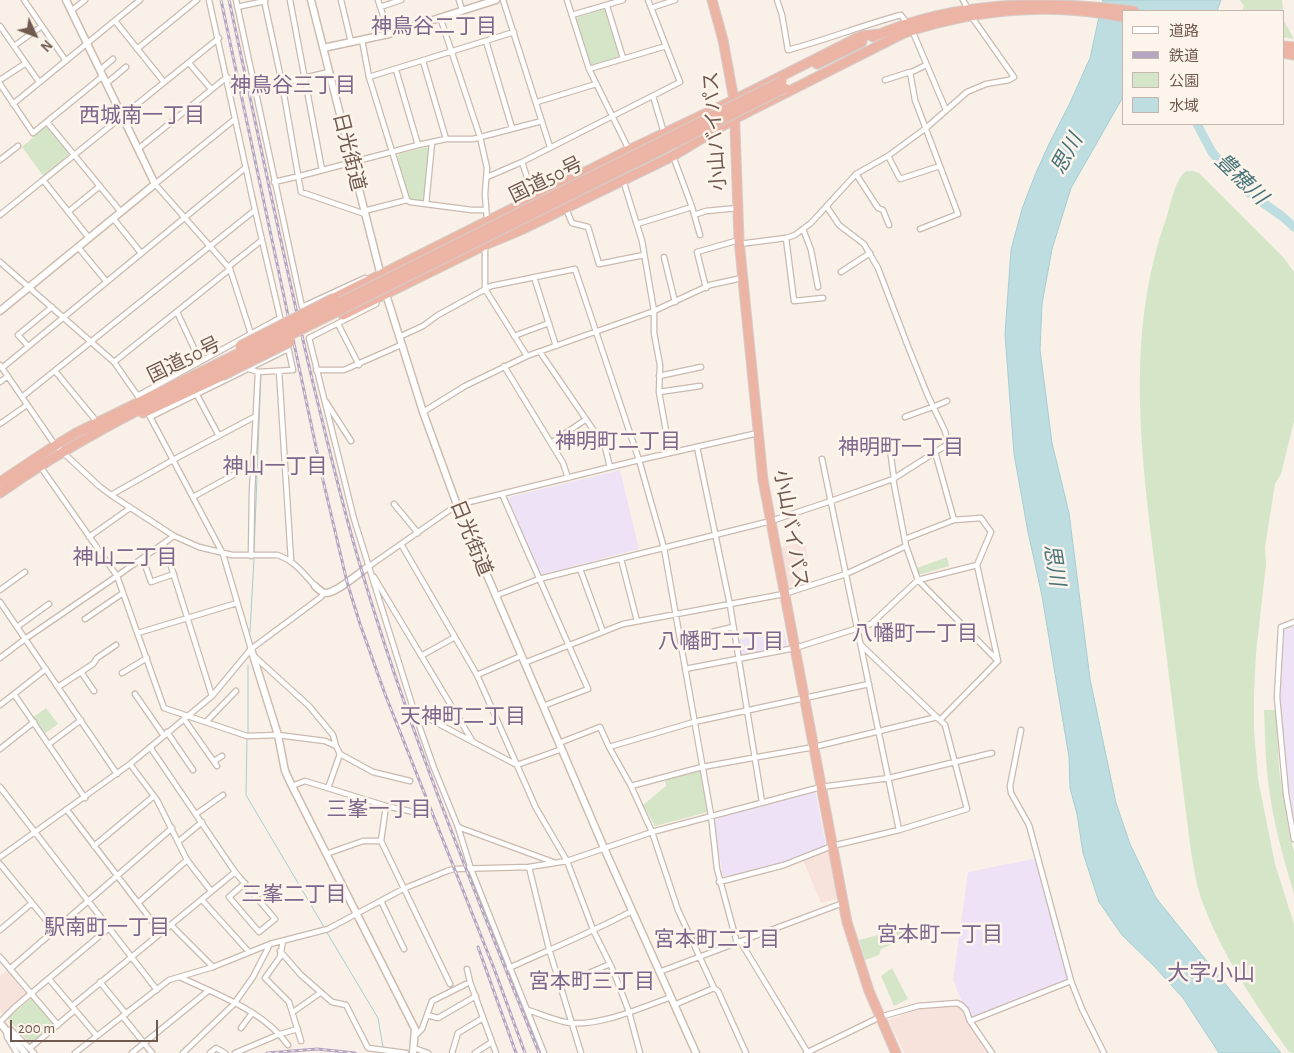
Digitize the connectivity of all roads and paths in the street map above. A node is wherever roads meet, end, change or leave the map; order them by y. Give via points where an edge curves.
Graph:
1 (24, 0) edge
2 (66, 0) edge
3 (85, 0) edge
4 (140, 0) edge
5 (198, 0) edge
6 (209, 0) edge
7 (236, 0) edge
8 (265, 0) edge
9 (290, 0) edge
10 (312, 0) edge
11 (341, 0) edge
12 (378, 0) edge
13 (401, 0) edge
14 (459, 0) edge
15 (496, 0) edge
16 (503, 0) edge
17 (567, 0) edge
18 (623, 0) edge
19 (648, 0) edge
20 (676, 0) edge
21 (712, 0) edge
22 (777, 0) edge
23 (964, 3) edge
24 (1047, 4) edge
25 (606, 6) junction
26 (237, 7) junction
27 (380, 7) junction
28 (651, 8) junction
29 (462, 10) junction
30 (1128, 10) edge
31 (71, 11) junction
32 (971, 15) junction
33 (572, 16) junction
34 (440, 17) junction
35 (1122, 17) edge
36 (114, 21) junction
37 (0, 26) edge
38 (42, 26) junction
39 (909, 28) junction
40 (514, 32) junction
41 (389, 34) junction
42 (878, 34) junction
43 (219, 38) junction
44 (362, 40) junction
45 (486, 41) junction
46 (351, 42) junction
47 (87, 43) junction
48 (14, 46) junction
49 (666, 46) junction
50 (323, 48) junction
51 (137, 50) junction
52 (452, 51) junction
53 (114, 58) dead end
54 (623, 58) junction
55 (66, 61) junction
56 (423, 61) junction
57 (189, 62) junction
58 (26, 63) junction
59 (926, 65) junction
60 (126, 67) dead end
61 (589, 69) junction
62 (396, 70) junction
63 (329, 72) junction
64 (102, 73) junction
65 (910, 74) junction
66 (227, 77) junction
67 (369, 77) junction
68 (304, 78) junction
69 (0, 80) edge
70 (885, 80) dead end
71 (40, 82) junction
72 (164, 82) junction
73 (282, 82) junction
74 (106, 83) junction
75 (0, 84) edge
76 (596, 84) junction
77 (783, 85) junction
78 (211, 89) junction
79 (254, 89) junction
80 (653, 96) junction
81 (734, 100) junction
82 (537, 102) junction
83 (13, 104) junction
84 (946, 110) junction
85 (122, 115) junction
86 (612, 116) junction
87 (235, 119) junction
88 (734, 120) junction
89 (542, 121) junction
90 (47, 122) junction
91 (512, 128) junction
92 (926, 128) junction
93 (665, 134) junction
94 (480, 137) junction
95 (446, 139) junction
96 (432, 143) junction
97 (418, 144) junction
98 (18, 146) dead end
99 (550, 147) junction
100 (138, 149) junction
101 (629, 150) junction
102 (392, 152) junction
103 (74, 154) junction
104 (673, 156) junction
105 (888, 156) junction
106 (1, 158) edge
107 (352, 162) junction
108 (522, 162) junction
109 (940, 166) junction
110 (245, 168) junction
111 (322, 170) junction
112 (856, 174) junction
113 (300, 176) junction
114 (487, 177) junction
115 (43, 180) junction
116 (623, 180) junction
117 (274, 182) junction
118 (155, 184) junction
119 (100, 186) junction
120 (534, 198) junction
121 (406, 200) junction
122 (426, 204) junction
123 (692, 207) junction
124 (738, 208) junction
125 (827, 208) junction
126 (566, 209) junction
127 (254, 210) junction
128 (485, 210) junction
129 (68, 212) junction
130 (120, 212) junction
131 (365, 213) junction
132 (0, 215) edge
133 (694, 215) junction
134 (184, 217) junction
135 (113, 218) junction
136 (487, 222) junction
137 (637, 224) junction
138 (890, 225) dead end
139 (803, 229) junction
140 (920, 229) dead end
141 (700, 235) dead end
142 (89, 238) junction
143 (786, 238) junction
144 (262, 240) junction
145 (739, 242) junction
146 (485, 245) junction
147 (210, 246) junction
148 (78, 247) junction
149 (141, 253) junction
150 (870, 254) junction
151 (644, 255) junction
152 (664, 257) dead end
153 (0, 262) edge
154 (229, 268) junction
155 (841, 272) dead end
156 (381, 274) junction
157 (534, 277) junction
158 (742, 278) junction
159 (370, 280) junction
160 (106, 282) junction
161 (29, 287) junction
162 (818, 287) dead end
163 (706, 288) junction
164 (484, 289) junction
165 (381, 296) junction
166 (822, 298) dead end
167 (676, 302) junction
168 (52, 307) junction
169 (0, 311) edge
170 (176, 312) junction
171 (654, 312) junction
172 (63, 316) junction
173 (280, 318) junction
174 (549, 323) junction
175 (338, 324) junction
176 (596, 332) junction
177 (250, 334) junction
178 (514, 336) junction
179 (399, 337) junction
180 (91, 341) junction
181 (401, 345) junction
182 (28, 346) junction
183 (556, 346) junction
184 (288, 349) junction
185 (540, 352) junction
186 (527, 356) junction
187 (200, 361) junction
188 (114, 362) junction
189 (358, 365) junction
190 (1, 366) edge
191 (504, 366) junction
192 (219, 367) junction
193 (701, 367) dead end
194 (249, 369) junction
195 (316, 370) junction
196 (55, 371) junction
197 (279, 371) junction
198 (260, 372) junction
199 (8, 376) junction
200 (659, 376) junction
201 (0, 382) edge
202 (700, 386) dead end
203 (659, 392) junction
204 (197, 395) junction
205 (22, 397) junction
206 (323, 398) junction
207 (947, 401) dead end
208 (27, 405) junction
209 (145, 406) junction
210 (934, 408) junction
211 (423, 412) junction
212 (256, 416) junction
213 (904, 417) dead end
214 (585, 420) junction
215 (0, 424) edge
216 (100, 425) junction
217 (758, 433) junction
218 (219, 436) junction
219 (351, 441) dead end
220 (551, 443) junction
221 (697, 447) junction
222 (58, 449) junction
223 (890, 449) dead end
224 (935, 452) junction
225 (670, 453) junction
226 (822, 459) dead end
227 (173, 460) junction
228 (639, 460) junction
229 (40, 465) junction
230 (610, 467) junction
231 (235, 474) dead end
232 (568, 478) junction
233 (893, 479) junction
234 (0, 482) edge
235 (0, 493) edge
236 (502, 494) junction
237 (112, 496) junction
238 (193, 497) junction
239 (832, 501) junction
240 (394, 504) dead end
241 (457, 505) junction
242 (130, 508) junction
243 (954, 520) junction
244 (771, 521) junction
245 (418, 533) junction
246 (715, 535) junction
247 (89, 536) junction
248 (174, 536) junction
249 (905, 539) junction
250 (164, 544) junction
251 (401, 544) junction
252 (906, 546) junction
253 (664, 548) junction
254 (223, 554) junction
255 (254, 556) junction
256 (143, 559) junction
257 (621, 559) junction
258 (291, 560) junction
259 (977, 565) junction
260 (368, 567) junction
261 (580, 569) junction
262 (25, 572) dead end
263 (174, 574) junction
264 (846, 574) junction
265 (118, 576) junction
266 (539, 579) junction
267 (918, 580) junction
268 (315, 586) joint
269 (0, 590) edge
270 (324, 592) junction
271 (124, 593) junction
272 (784, 594) junction
273 (496, 596) junction
274 (0, 602) edge
275 (237, 603) junction
276 (49, 604) dead end
277 (730, 605) junction
278 (5, 610) junction
279 (0, 614) edge
280 (676, 614) junction
281 (187, 618) junction
282 (85, 619) dead end
283 (637, 621) junction
284 (1294, 622) edge
285 (17, 627) junction
286 (733, 627) junction
287 (858, 629) junction
288 (603, 632) junction
289 (138, 633) junction
290 (695, 636) dead end
291 (455, 637) junction
292 (25, 639) junction
293 (116, 645) dead end
294 (569, 645) junction
295 (861, 645) junction
296 (795, 648) junction
297 (252, 652) junction
298 (421, 656) junction
299 (521, 656) junction
300 (0, 658) edge
301 (146, 658) junction
302 (738, 658) junction
303 (998, 661) junction
304 (524, 662) junction
305 (46, 669) junction
306 (685, 669) junction
307 (81, 672) junction
308 (122, 673) dead end
309 (477, 675) junction
310 (869, 684) junction
311 (58, 687) junction
312 (94, 691) dead end
313 (236, 691) dead end
314 (14, 694) junction
315 (135, 694) dead end
316 (212, 696) junction
317 (804, 698) junction
318 (0, 705) edge
319 (543, 706) junction
320 (747, 710) junction
321 (414, 711) junction
322 (186, 717) junction
323 (939, 719) junction
324 (81, 720) junction
325 (34, 722) junction
326 (206, 722) junction
327 (694, 722) junction
328 (1020, 730) dead end
329 (879, 732) junction
330 (166, 734) junction
331 (278, 735) junction
332 (473, 742) junction
333 (49, 744) junction
334 (336, 746) junction
335 (560, 746) junction
336 (150, 747) junction
337 (609, 747) junction
338 (814, 747) junction
339 (0, 749) edge
340 (992, 753) dead end
341 (340, 754) junction
342 (222, 756) dead end
343 (756, 758) junction
344 (956, 762) junction
345 (130, 764) junction
346 (517, 765) junction
347 (702, 767) junction
348 (193, 770) dead end
349 (117, 774) junction
350 (889, 778) junction
351 (410, 781) dead end
352 (292, 786) junction
353 (631, 786) junction
354 (821, 786) junction
355 (0, 787) edge
356 (328, 788) junction
357 (2, 794) edge
358 (154, 796) junction
359 (223, 796) dead end
360 (85, 798) junction
361 (762, 802) junction
362 (386, 806) junction
363 (67, 810) junction
364 (414, 812) dead end
365 (196, 814) junction
366 (711, 815) junction
367 (202, 822) junction
368 (458, 827) junction
369 (172, 828) junction
370 (899, 830) junction
371 (35, 832) junction
372 (652, 832) junction
373 (1294, 839) edge
374 (381, 841) junction
375 (178, 842) junction
376 (94, 846) junction
377 (832, 846) junction
378 (604, 848) junction
379 (326, 854) junction
380 (0, 857) edge
381 (187, 860) junction
382 (567, 861) junction
383 (554, 862) junction
384 (0, 864) edge
385 (529, 867) junction
386 (471, 869) junction
387 (235, 872) junction
388 (117, 876) junction
389 (719, 882) junction
390 (245, 883) junction
391 (403, 889) junction
392 (211, 891) junction
393 (202, 900) junction
394 (88, 901) junction
395 (381, 901) junction
396 (32, 903) junction
397 (138, 903) junction
398 (843, 903) junction
399 (632, 912) junction
400 (356, 914) junction
401 (171, 925) junction
402 (109, 928) junction
403 (0, 930) edge
404 (55, 931) junction
405 (594, 932) junction
406 (161, 933) junction
407 (283, 941) junction
408 (738, 942) junction
409 (270, 944) junction
410 (404, 949) dead end
411 (549, 949) junction
412 (280, 951) junction
413 (249, 952) junction
414 (0, 957) edge
415 (132, 957) junction
416 (699, 957) junction
417 (610, 964) junction
418 (213, 967) junction
419 (509, 968) junction
420 (10, 969) junction
421 (467, 969) dead end
422 (659, 972) junction
423 (178, 976) junction
424 (49, 979) junction
425 (1071, 981) junction
426 (100, 982) junction
427 (450, 984) dead end
428 (466, 984) dead end
429 (561, 985) junction
430 (714, 988) junction
431 (157, 990) junction
432 (208, 991) junction
433 (320, 993) junction
434 (31, 994) junction
435 (476, 996) junction
436 (671, 997) junction
437 (234, 1004) junction
438 (674, 1004) junction
439 (74, 1008) junction
440 (528, 1010) junction
441 (293, 1012) junction
442 (629, 1012) junction
443 (252, 1013) junction
444 (124, 1015) junction
445 (427, 1016) junction
446 (880, 1016) junction
447 (483, 1018) junction
448 (970, 1021) junction
449 (0, 1022) edge
450 (573, 1023) junction
451 (58, 1025) junction
452 (241, 1028) dead end
453 (298, 1029) junction
454 (6, 1030) junction
455 (280, 1034) junction
456 (416, 1034) junction
457 (97, 1036) junction
458 (301, 1041) dead end
459 (492, 1042) junction
460 (144, 1043) junction
461 (288, 1045) dead end
462 (414, 1050) edge
463 (28, 1051) edge
464 (16, 1053) edge
465 (34, 1053) edge
466 (76, 1053) edge
467 (132, 1053) edge
468 (152, 1053) edge
469 (183, 1053) edge
470 (210, 1053) edge
471 (225, 1053) edge
472 (235, 1053) edge
473 (406, 1053) edge
474 (428, 1053) edge
475 (452, 1053) edge
476 (475, 1053) edge
477 (496, 1053) edge
478 (544, 1053) edge
479 (581, 1053) edge
480 (640, 1053) edge
481 (696, 1053) edge
482 (746, 1053) edge
483 (807, 1053) edge
484 (896, 1053) edge
485 (992, 1053) edge
486 (1104, 1053) edge

1 - 38 street
2 - 31 main road
3 - 31 street
4 - 36 street
5 - 51 street
6 - 43 street
7 - 26 street
8 - 26 street
8 - 73 street
9 - 68 street
10 - 50 main road, 日光街道
11 - 46 street
12 - 27 street
13 - 27 street
14 - 29 street
15 - 29 main road
16 - 40 street
17 - 33 street
18 - 25 street
19 - 28 street
20 - 28 street
21 - 81 highway, 小山バイパス
22 - 39 street via 788,50 901,16
23 - 24 highway, 国道50号
23 - 32 street
23 - 39 highway, 国道50号
24 - 30 highway, 国道50号 via 1091,4
24 - 32 highway, 国道50号
24 - 35 highway, 国道50号
25 - 33 street
25 - 54 street
26 - 79 street
27 - 41 street
28 - 49 street
29 - 34 main road
31 - 47 main road
32 - 39 highway, 国道50号
32 - 84 street via 1014,76 967,92
33 - 61 street
34 - 41 main road
34 - 52 street
36 - 47 street
36 - 51 street
37 - 48 street
38 - 48 street
38 - 55 street
39 - 42 highway, 国道50号
39 - 59 street
39 - 77 highway, 国道50号
39 - 88 highway
40 - 45 street
40 - 82 street
41 - 44 main road
42 - 77 highway, 国道50号
42 - 81 highway via 861,36
43 - 57 street
43 - 66 street
44 - 46 main road
44 - 67 street
45 - 52 street
45 - 91 street
46 - 50 main road
47 - 55 street
47 - 64 main road
48 - 58 street
49 - 54 street
49 - 80 street via 680,82
50 - 63 main road, 日光街道
51 - 72 street
52 - 56 street
52 - 94 street
53 - 64 street
54 - 61 street
55 - 71 street
56 - 62 street
56 - 95 street
57 - 72 street
57 - 78 street
58 - 69 street
58 - 71 street
59 - 65 street
59 - 84 street
60 - 74 street
61 - 76 street
62 - 67 street
62 - 97 street
63 - 68 street
63 - 107 main road, 日光街道
64 - 74 main road
64 - 90 street
65 - 70 street
65 - 92 street via 915,100
66 - 78 street
66 - 87 street
67 - 102 street
68 - 73 street
68 - 111 street
71 - 83 street
72 - 85 street
73 - 79 street
73 - 113 street
74 - 85 main road
75 - 83 street
76 - 82 street
76 - 86 street
77 - 192 highway, 国道50号, bridge
78 - 100 street
79 - 117 street
80 - 86 street
80 - 93 street
81 - 88 highway, 小山バイパス
81 - 93 highway
82 - 89 street
83 - 90 street via 33,133
84 - 92 street
85 - 100 main road
85 - 103 street
86 - 99 street
86 - 101 street
87 - 110 street
87 - 118 street
88 - 104 highway
88 - 124 highway, 小山バイパス
89 - 91 street
89 - 99 street
90 - 103 street
91 - 94 street
92 - 105 street
92 - 109 street
93 - 101 highway
94 - 95 street
94 - 114 street
95 - 96 street
96 - 97 street
96 - 122 street
97 - 102 street
98 - 106 street
99 - 108 street
100 - 118 main road
101 - 120 highway
102 - 107 street
102 - 121 street
103 - 115 street
103 - 119 street
104 - 116 highway
104 - 123 street
105 - 109 street via 900,179
105 - 112 street
107 - 111 street
107 - 131 main road, 日光街道
108 - 114 street
108 - 120 street
109 - 140 street via 958,214
110 - 127 street
110 - 134 street
111 - 113 street
112 - 125 street
112 - 138 street
113 - 117 street
113 - 131 street via 301,192
114 - 128 street
115 - 129 street
115 - 132 street
116 - 126 highway
116 - 137 street
117 - 159 street via 302,307 365,278
118 - 130 main road
118 - 134 street
119 - 129 street
119 - 130 street
120 - 136 highway
121 - 122 street
121 - 131 street
122 - 128 street
123 - 133 street
123 - 137 street
124 - 133 street via 706,210
124 - 145 highway, 小山バイパス
125 - 139 street
125 - 150 street via 839,225 864,244
126 - 146 highway
126 - 151 street via 572,223 588,227 599,264
127 - 144 street
127 - 147 street
128 - 136 street
129 - 142 street
130 - 135 main road
131 - 156 main road, 日光街道
133 - 141 street
134 - 147 street
134 - 149 street
135 - 142 main road
135 - 149 street
136 - 156 highway
137 - 151 street
139 - 143 street
139 - 162 street
142 - 148 main road
143 - 145 street
143 - 166 street via 794,301
144 - 154 street
144 - 173 street
145 - 158 highway, 小山バイパス
145 - 163 street via 697,252
146 - 164 street
146 - 165 highway
147 - 154 street
147 - 180 street
148 - 160 street
148 - 161 main road
149 - 160 street
150 - 155 street
150 - 210 street
151 - 171 street
152 - 167 street
153 - 161 street
154 - 170 street
154 - 177 street
156 - 159 highway
156 - 165 main road, 日光街道
157 - 164 street
157 - 174 street
157 - 176 street via 575,269
158 - 163 street
158 - 217 highway, 小山バイパス
159 - 192 highway, bridge
160 - 172 street
161 - 168 street
161 - 169 main road
163 - 167 street
164 - 178 street
164 - 179 street
165 - 175 street via 376,304
165 - 179 main road, 日光街道
165 - 192 highway, bridge via 344,315
167 - 171 street
168 - 172 street
168 - 182 street via 18,335
170 - 187 street
170 - 188 street
171 - 176 street
171 - 200 street
172 - 180 street
172 - 182 street
173 - 177 street
173 - 184 street
174 - 178 street
174 - 183 street
175 - 189 street
175 - 195 street via 309,338
176 - 183 street
176 - 228 street
177 - 187 street
178 - 186 street
179 - 181 main road, 日光街道
180 - 188 street
180 - 196 street
181 - 189 street
181 - 211 main road, 日光街道
182 - 190 street
183 - 185 street
184 - 194 street
184 - 197 street via 293,370
185 - 186 street
185 - 214 street
186 - 191 street
187 - 209 street
188 - 209 street
189 - 195 street via 344,370
190 - 199 street
191 - 211 street
191 - 220 street
192 - 209 highway, 国道50号
192 - 209 highway, 国道50号 via 168,387
193 - 200 street
194 - 198 street
194 - 204 street
195 - 206 street
196 - 205 street
196 - 216 street
197 - 198 street
197 - 258 street
198 - 212 street
199 - 201 street
199 - 205 street
200 - 203 street
202 - 203 street
203 - 225 street
204 - 209 street
204 - 218 street
205 - 208 street
206 - 219 street
206 - 260 street
207 - 210 street
208 - 215 street
208 - 222 street
209 - 216 highway via 116,425
209 - 227 street
210 - 213 street
210 - 224 street via 948,444
211 - 241 main road, 日光街道
212 - 218 street
212 - 255 street via 252,493
214 - 220 street
214 - 230 street via 604,447
216 - 222 highway
217 - 221 street
217 - 244 highway, 小山バイパス
218 - 227 street
220 - 232 street
221 - 225 street
221 - 246 street
222 - 229 highway
222 - 234 highway
222 - 237 street
223 - 233 street
224 - 233 street
224 - 243 street
225 - 228 street
226 - 239 street
227 - 237 street
227 - 238 street
228 - 230 street
228 - 253 street
229 - 235 highway
229 - 247 street
230 - 232 street
231 - 238 street
232 - 236 street
233 - 239 street
233 - 249 street
236 - 241 street
236 - 266 street
237 - 242 street
238 - 254 street
239 - 244 street
239 - 264 street
240 - 245 street
241 - 245 street
241 - 273 main road, 日光街道
242 - 247 street
242 - 248 street
243 - 249 street
243 - 259 street via 981,518 991,532
244 - 246 street
244 - 272 highway, 小山バイパス
245 - 251 street
246 - 253 street
246 - 277 street
247 - 265 street
248 - 250 street
248 - 254 street
249 - 252 street
250 - 256 street
250 - 263 street
251 - 260 street
251 - 291 street
252 - 264 street
252 - 267 street
253 - 257 street
253 - 280 street
254 - 255 street
254 - 275 street
255 - 258 street via 277,555
256 - 263 street via 151,582
256 - 265 street
257 - 261 street
257 - 283 street
258 - 268 street
259 - 267 street
259 - 303 street
260 - 270 main road via 334,590
260 - 298 street
260 - 321 street
261 - 266 street
261 - 288 street
262 - 269 street
263 - 281 street
264 - 272 street
264 - 287 street
265 - 271 street
265 - 292 street
266 - 273 street
266 - 294 street
267 - 287 street via 871,624
267 - 303 street
268 - 270 main road
270 - 297 street
271 - 282 street
271 - 289 street
272 - 277 street
272 - 296 highway, 小山バイパス
273 - 299 main road, 日光街道
274 - 278 street
275 - 281 street
275 - 297 street
276 - 285 street
277 - 280 street
277 - 286 street
278 - 279 street
278 - 285 street
280 - 283 street
280 - 306 street
281 - 289 street
281 - 316 street
283 - 288 street
284 - 373 street via 1281,627 1277,697 1285,786
285 - 292 street
286 - 290 street
286 - 302 street
287 - 295 street
287 - 296 street
288 - 294 street
289 - 301 street
291 - 298 street
291 - 309 street
292 - 300 street
292 - 305 street
293 - 307 street
294 - 304 street
294 - 319 street via 588,689
295 - 310 street
295 - 323 street
296 - 302 street
296 - 317 highway, 小山バイパス
297 - 316 street
297 - 331 main road
297 - 334 street via 309,706 333,735
298 - 332 street
299 - 304 main road, 日光街道
299 - 309 street
301 - 308 street
301 - 322 street via 164,708
302 - 306 street
302 - 320 street
303 - 323 street
304 - 319 main road, 日光街道
305 - 311 street
305 - 314 street
306 - 327 street
307 - 311 street
307 - 312 street
309 - 346 street
310 - 317 street
310 - 329 street
311 - 324 street
313 - 326 street
314 - 318 street
314 - 325 street
315 - 330 street
316 - 322 street
317 - 320 street
317 - 338 highway, 小山バイパス
319 - 335 main road, 日光街道
320 - 327 street
320 - 343 street
321 - 332 street
321 - 368 street
322 - 326 street
322 - 330 street
322 - 342 street via 215,764
323 - 329 street
323 - 344 street via 945,725
324 - 333 street
324 - 349 street
325 - 333 street
325 - 339 street
326 - 331 street via 250,736
327 - 337 street
327 - 347 street
328 - 425 street via 1011,793 1029,825
329 - 338 street
329 - 350 street
330 - 336 street
330 - 348 street
331 - 334 street via 325,740
331 - 352 main road via 285,771
332 - 346 street
333 - 360 street
334 - 341 street
335 - 337 street via 600,728
335 - 346 street
335 - 378 main road, 日光街道
336 - 345 street
336 - 365 street
337 - 353 street
338 - 343 street
338 - 354 highway, 小山バイパス
340 - 344 street
341 - 351 street via 373,772
341 - 356 street
343 - 347 street
343 - 361 street
344 - 350 street
344 - 370 street via 967,809
345 - 349 street
345 - 358 street
346 - 382 street via 536,808
347 - 353 street
347 - 366 street
349 - 360 street
350 - 354 street
350 - 370 street
352 - 356 street via 305,781
352 - 379 main road
353 - 372 street
354 - 361 street
354 - 377 highway, 小山バイパス
355 - 357 street
356 - 362 street
357 - 371 street
358 - 369 street
358 - 376 street
359 - 365 street
360 - 363 street
361 - 366 street
362 - 364 street
362 - 374 street
363 - 371 street
363 - 376 street
365 - 367 street
366 - 372 street
366 - 389 street
367 - 375 street
367 - 387 street
368 - 383 street
368 - 386 street
369 - 375 street
369 - 388 street
370 - 377 street
371 - 380 street
371 - 394 street
372 - 378 street
372 - 416 street via 678,910
374 - 379 street via 363,841
374 - 391 street
375 - 381 street
376 - 388 street
377 - 389 street via 784,865
377 - 398 highway, 小山バイパス
378 - 382 street
378 - 399 main road, 日光街道
379 - 400 main road
381 - 392 street
381 - 397 street
382 - 383 street
382 - 405 street
383 - 385 street
384 - 396 street
385 - 386 street
385 - 411 street
386 - 391 street via 451,870
386 - 419 street
387 - 390 street
387 - 392 street
388 - 394 street
388 - 397 street
389 - 408 street
390 - 390 street via 275,919 259,932 229,897
391 - 395 street
391 - 427 street
392 - 393 street
393 - 401 street
393 - 413 street
394 - 402 street
394 - 404 street
395 - 400 street
395 - 410 street
396 - 403 street
396 - 404 street
397 - 406 street
398 - 408 street
398 - 446 highway, 小山バイパス via 853,943
399 - 405 street
399 - 422 main road, 日光街道
400 - 407 street via 326,930
400 - 456 main road
401 - 406 street
401 - 418 street
402 - 415 street
402 - 424 street
404 - 420 street
405 - 411 street
405 - 417 street
406 - 415 street
407 - 409 street
407 - 412 street
408 - 416 street
408 - 483 street
409 - 413 street
409 - 437 street
411 - 419 street
411 - 429 street
412 - 433 street
412 - 441 street via 265,978 289,1002
413 - 418 street
414 - 420 street
415 - 426 street
415 - 431 street
416 - 422 street
416 - 430 street
417 - 429 street
417 - 442 street
418 - 423 street
419 - 440 street
420 - 434 street
421 - 435 street
422 - 436 main road, 日光街道
423 - 431 street
423 - 432 street
424 - 434 street
424 - 439 street
425 - 448 street
425 - 486 street
426 - 439 street
426 - 444 street
428 - 445 street via 432,1001
429 - 450 street
430 - 438 street
430 - 482 street
431 - 444 street
432 - 437 street
432 - 460 street
433 - 441 street
433 - 473 street via 332,1002 346,1005 368,1048
434 - 449 street
434 - 451 street
435 - 445 street via 438,1018
435 - 447 street
436 - 438 main road, 日光街道
436 - 442 street
437 - 443 street
437 - 469 street
438 - 481 main road, 日光街道
439 - 451 street
439 - 457 street
440 - 450 street
440 - 478 street
441 - 453 street
442 - 450 street via 603,1020
442 - 480 street
443 - 452 street
443 - 455 street
444 - 457 street
444 - 460 street
445 - 456 street via 422,1029
446 - 448 street via 918,1006 957,1002 966,1010
446 - 483 street
446 - 484 highway, 小山バイパス
447 - 459 street
447 - 475 street via 458,1033
448 - 485 street
449 - 454 main road
450 - 479 street
451 - 463 street
453 - 455 street
453 - 458 street
454 - 463 main road
454 - 464 street
455 - 461 street
455 - 472 street
456 - 462 main road
457 - 466 street
459 - 476 street
459 - 477 street
460 - 467 street
460 - 468 street
462 - 474 street
463 - 465 street
470 - 471 street via 216,1048

